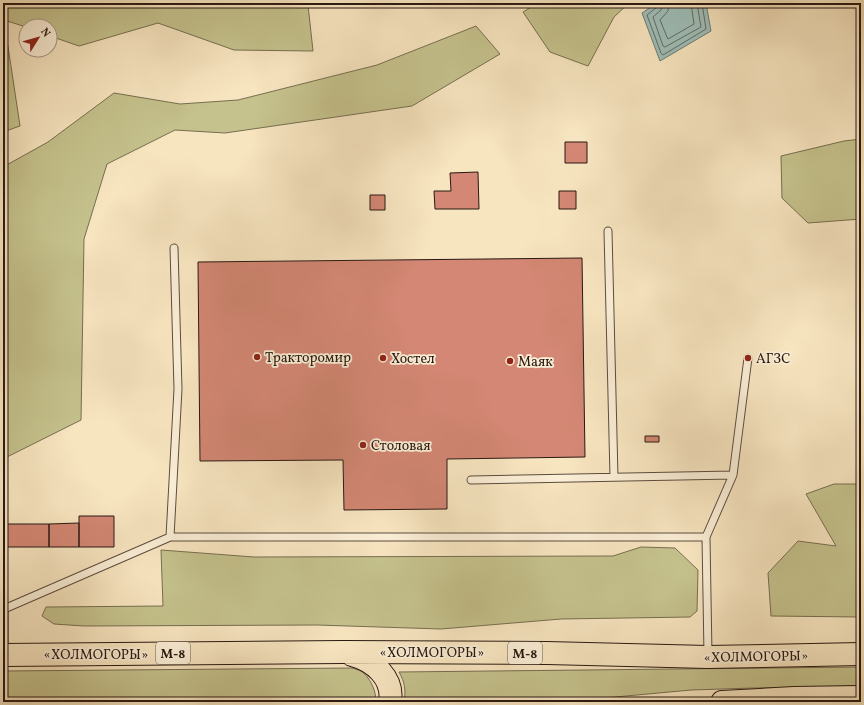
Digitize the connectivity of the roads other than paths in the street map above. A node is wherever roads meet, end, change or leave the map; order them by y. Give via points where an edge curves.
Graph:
1 (608, 231) dead end
2 (174, 248) dead end
3 (748, 358) dead end
4 (733, 475) junction
5 (614, 477) junction
6 (471, 480) dead end
7 (170, 537) junction
8 (706, 537) junction
9 (343, 652) junction
10 (4, 654) edge
11 (861, 654) edge
12 (708, 657) junction
13 (861, 697) edge
14 (390, 702) edge
15 (722, 702) edge

1 - 5 lane
2 - 7 lane via 178,389
3 - 4 lane
4 - 5 lane
4 - 8 lane
5 - 6 lane
7 - 8 lane
7 - 10 lane via 4,609
8 - 12 lane
9 - 10 highway, «ХОЛМОГОРЫ» / М-8
9 - 12 highway, «ХОЛМОГОРЫ» / М-8
9 - 14 highway via 361,657 376,666 387,680
11 - 12 highway, «ХОЛМОГОРЫ» / М-8
13 - 15 highway

